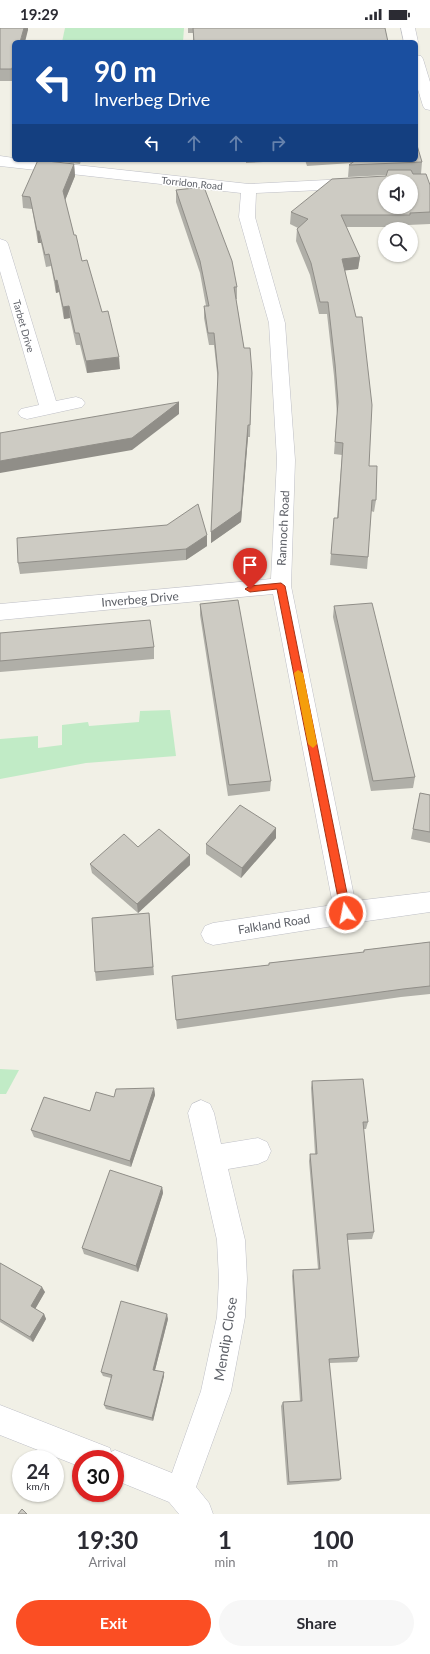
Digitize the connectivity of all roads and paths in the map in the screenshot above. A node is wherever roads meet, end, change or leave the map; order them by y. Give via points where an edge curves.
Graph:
1 (408, 28) edge
2 (411, 40) edge
3 (418, 76) edge
4 (430, 106) edge
5 (0, 162) edge
6 (378, 182) edge
7 (248, 189) junction
8 (0, 244) edge
9 (76, 403) dead end
10 (48, 408) junction
11 (27, 413) dead end
12 (281, 586) junction
13 (0, 612) edge
14 (430, 902) edge
15 (346, 913) junction
16 (213, 934) dead end
17 (201, 1113) dead end
18 (258, 1151) dead end
19 (211, 1159) junction
20 (0, 1420) edge
21 (76, 1450) edge
22 (124, 1469) edge
23 (180, 1491) junction
24 (198, 1514) edge

1 - 2 street
3 - 4 street
5 - 7 street, Torridon Road
6 - 7 street, Torridon Road
7 - 12 street, Rannoch Road via 248,216 278,323 286,460
8 - 10 street, Tarbet Drive
9 - 10 street
10 - 11 street
12 - 13 street, Inverbeg Drive
12 - 15 street, Rannoch Road
14 - 15 street, Falkland Road
15 - 16 street, Falkland Road
17 - 19 street, Mendip Close
18 - 19 street
19 - 23 street, Mendip Close via 231,1240 231,1317 216,1390
20 - 21 street
22 - 23 street
23 - 24 street

